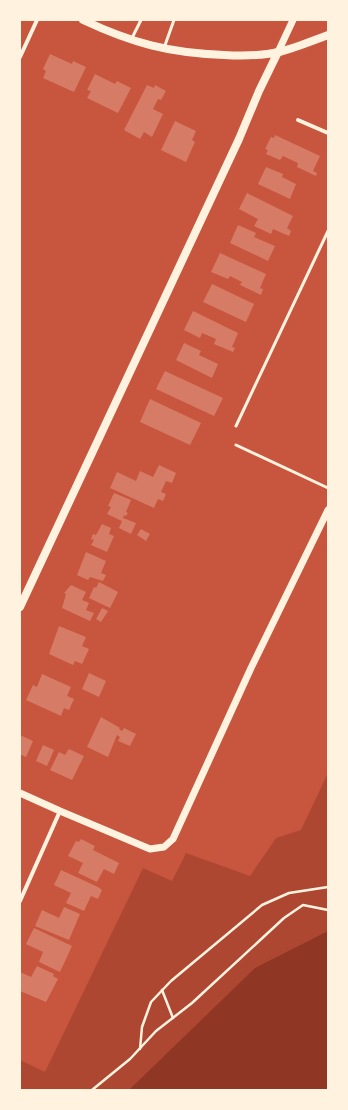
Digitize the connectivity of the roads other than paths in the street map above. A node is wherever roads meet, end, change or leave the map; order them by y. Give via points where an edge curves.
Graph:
1 (37, 20) edge
2 (82, 20) edge
3 (141, 20) edge
4 (174, 20) edge
5 (293, 20) edge
6 (328, 35) edge
7 (131, 41) junction
8 (164, 50) junction
9 (278, 52) junction
10 (20, 57) edge
11 (298, 120) dead end
12 (328, 133) edge
13 (328, 231) edge
14 (236, 426) dead end
15 (236, 445) dead end
16 (328, 488) edge
17 (328, 510) edge
18 (20, 607) edge
19 (20, 792) edge
20 (60, 811) junction
21 (20, 901) edge

1 - 10 street
2 - 7 main road
3 - 7 lane
4 - 8 lane
5 - 9 street
6 - 9 main road
7 - 8 main road
8 - 9 main road via 233,56
9 - 18 main road
11 - 12 street
13 - 14 lane
15 - 16 lane
17 - 20 street via 251,668 173,840 164,847 150,849
19 - 20 street
20 - 21 street

